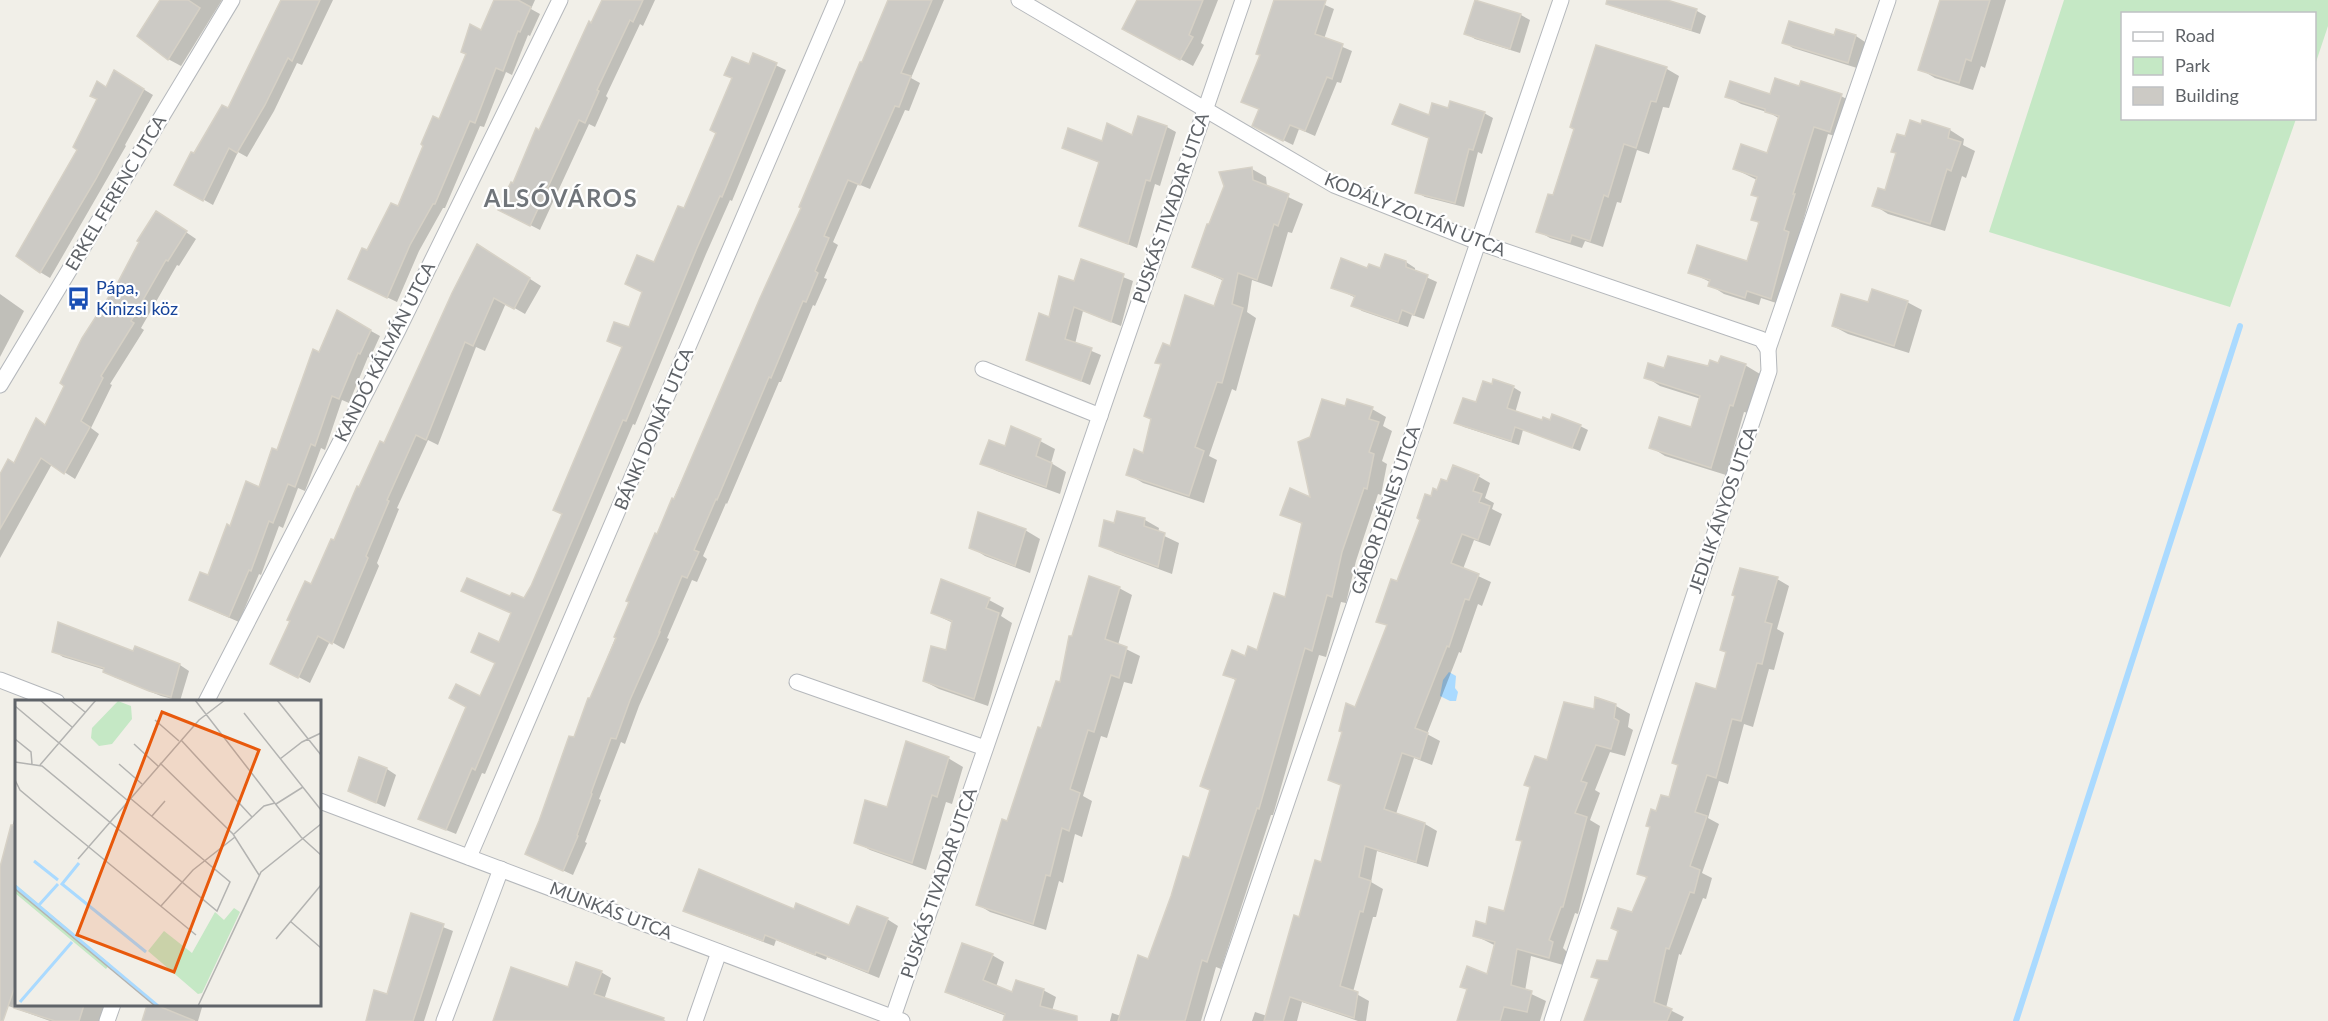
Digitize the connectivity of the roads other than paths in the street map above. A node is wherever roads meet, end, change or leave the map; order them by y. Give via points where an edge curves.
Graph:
1 (232, 0) edge
2 (560, 0) edge
3 (837, 0) edge
4 (1019, 0) edge
5 (1243, 0) edge
6 (1561, 0) edge
7 (1888, 0) edge
8 (1205, 110) junction
9 (1478, 242) junction
10 (1768, 349) junction
11 (982, 369) dead end
12 (0, 385) edge
13 (1100, 416) junction
14 (0, 680) edge
15 (796, 682) dead end
16 (52, 700) edge
17 (207, 700) edge
18 (985, 748) junction
19 (321, 801) edge
20 (469, 857) junction
21 (501, 869) junction
22 (719, 952) junction
23 (113, 1006) edge
24 (897, 1019) edge
25 (107, 1021) edge
26 (444, 1021) edge
27 (695, 1021) edge
28 (1212, 1021) edge
29 (1552, 1021) edge

1 - 12 street, ERKEL FERENC UTCA
2 - 17 street, KANDÓ KÁLMÁN UTCA via 397,332
3 - 20 street, BÁNKI DONÁT UTCA
4 - 8 street, KODÁLY ZOLTÁN UTCA
5 - 8 street, PUSKÁS TIVADAR UTCA
6 - 9 street, GÁBOR DÉNES UTCA
7 - 10 street, JEDLIK ÁNYOS UTCA
8 - 9 street, KODÁLY ZOLTÁN UTCA via 1334,185
8 - 13 street, PUSKÁS TIVADAR UTCA
9 - 10 street, KODÁLY ZOLTÁN UTCA via 1761,339
9 - 28 street, GÁBOR DÉNES UTCA
10 - 29 street, JEDLIK ÁNYOS UTCA via 1770,371
11 - 13 street
13 - 18 street, PUSKÁS TIVADAR UTCA
14 - 16 street
15 - 18 street
18 - 24 street, PUSKÁS TIVADAR UTCA
19 - 20 street, MUNKÁS UTCA
20 - 21 street, MUNKÁS UTCA
21 - 22 street, MUNKÁS UTCA
21 - 26 street
22 - 24 street, MUNKÁS UTCA
22 - 27 street
23 - 25 street

